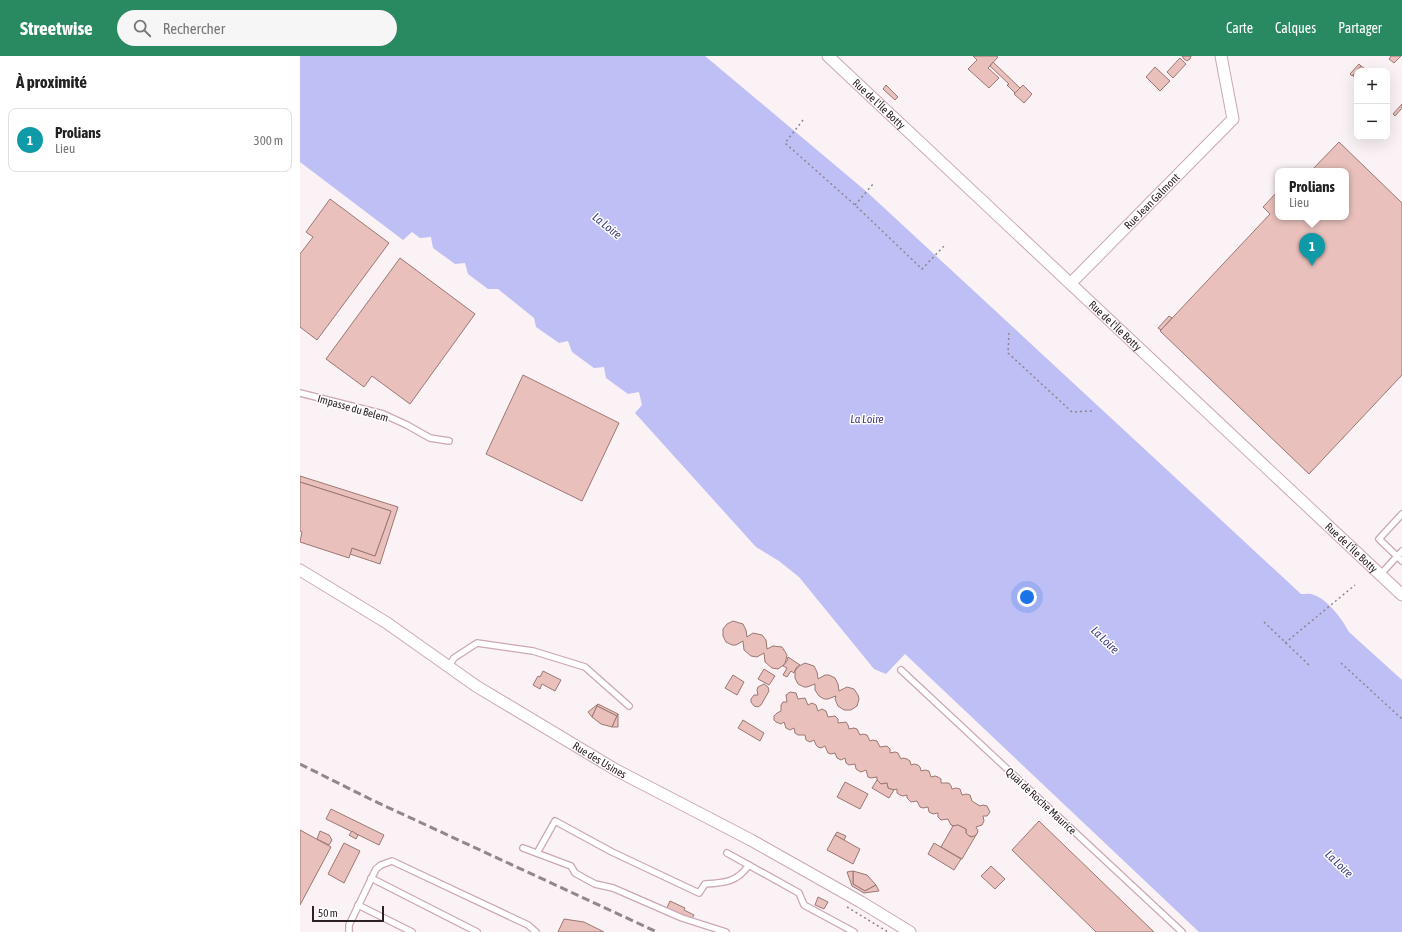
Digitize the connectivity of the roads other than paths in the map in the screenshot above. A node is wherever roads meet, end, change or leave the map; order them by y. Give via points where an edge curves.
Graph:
1 (828, 56) edge
2 (1221, 56) edge
3 (1071, 283) junction
4 (300, 393) edge
5 (449, 441) dead end
6 (1402, 514) edge
7 (1402, 552) edge
8 (1400, 559) edge
9 (300, 570) edge
10 (1380, 574) junction
11 (1402, 595) edge
12 (448, 666) junction
13 (901, 670) dead end
14 (629, 706) dead end
15 (523, 848) dead end
16 (537, 853) junction
17 (727, 853) dead end
18 (749, 865) junction
19 (371, 878) junction
20 (358, 905) junction
21 (350, 932) edge
22 (412, 932) edge
23 (477, 932) edge
24 (536, 932) edge
25 (726, 932) edge
26 (854, 932) edge
27 (910, 932) edge
28 (1182, 932) edge

1 - 3 street, Rue de l'Île Botty
2 - 3 street, Rue Jean Galmont via 1233,119
3 - 10 street, Rue de l'Île Botty
4 - 5 lane, Impasse du Belem via 383,414 430,438
6 - 8 lane via 1379,539
7 - 8 lane
8 - 10 lane
9 - 12 street, Rue des Usines via 387,623
10 - 11 street, Rue de l'Île Botty
12 - 14 lane via 454,658 477,643 533,651 585,667
12 - 27 street, Rue des Usines via 476,686 616,770 751,840
13 - 28 lane, Quai de Roche Maurice
15 - 16 lane
16 - 18 lane via 554,821 624,858 699,893 706,884 729,882 742,874
16 - 25 lane via 571,866 576,873 595,884 613,888 682,918
17 - 18 lane
18 - 26 lane via 799,893 804,905
19 - 20 lane
19 - 23 lane
19 - 24 lane via 376,869 392,861 528,925
20 - 21 lane via 348,925
20 - 22 lane

